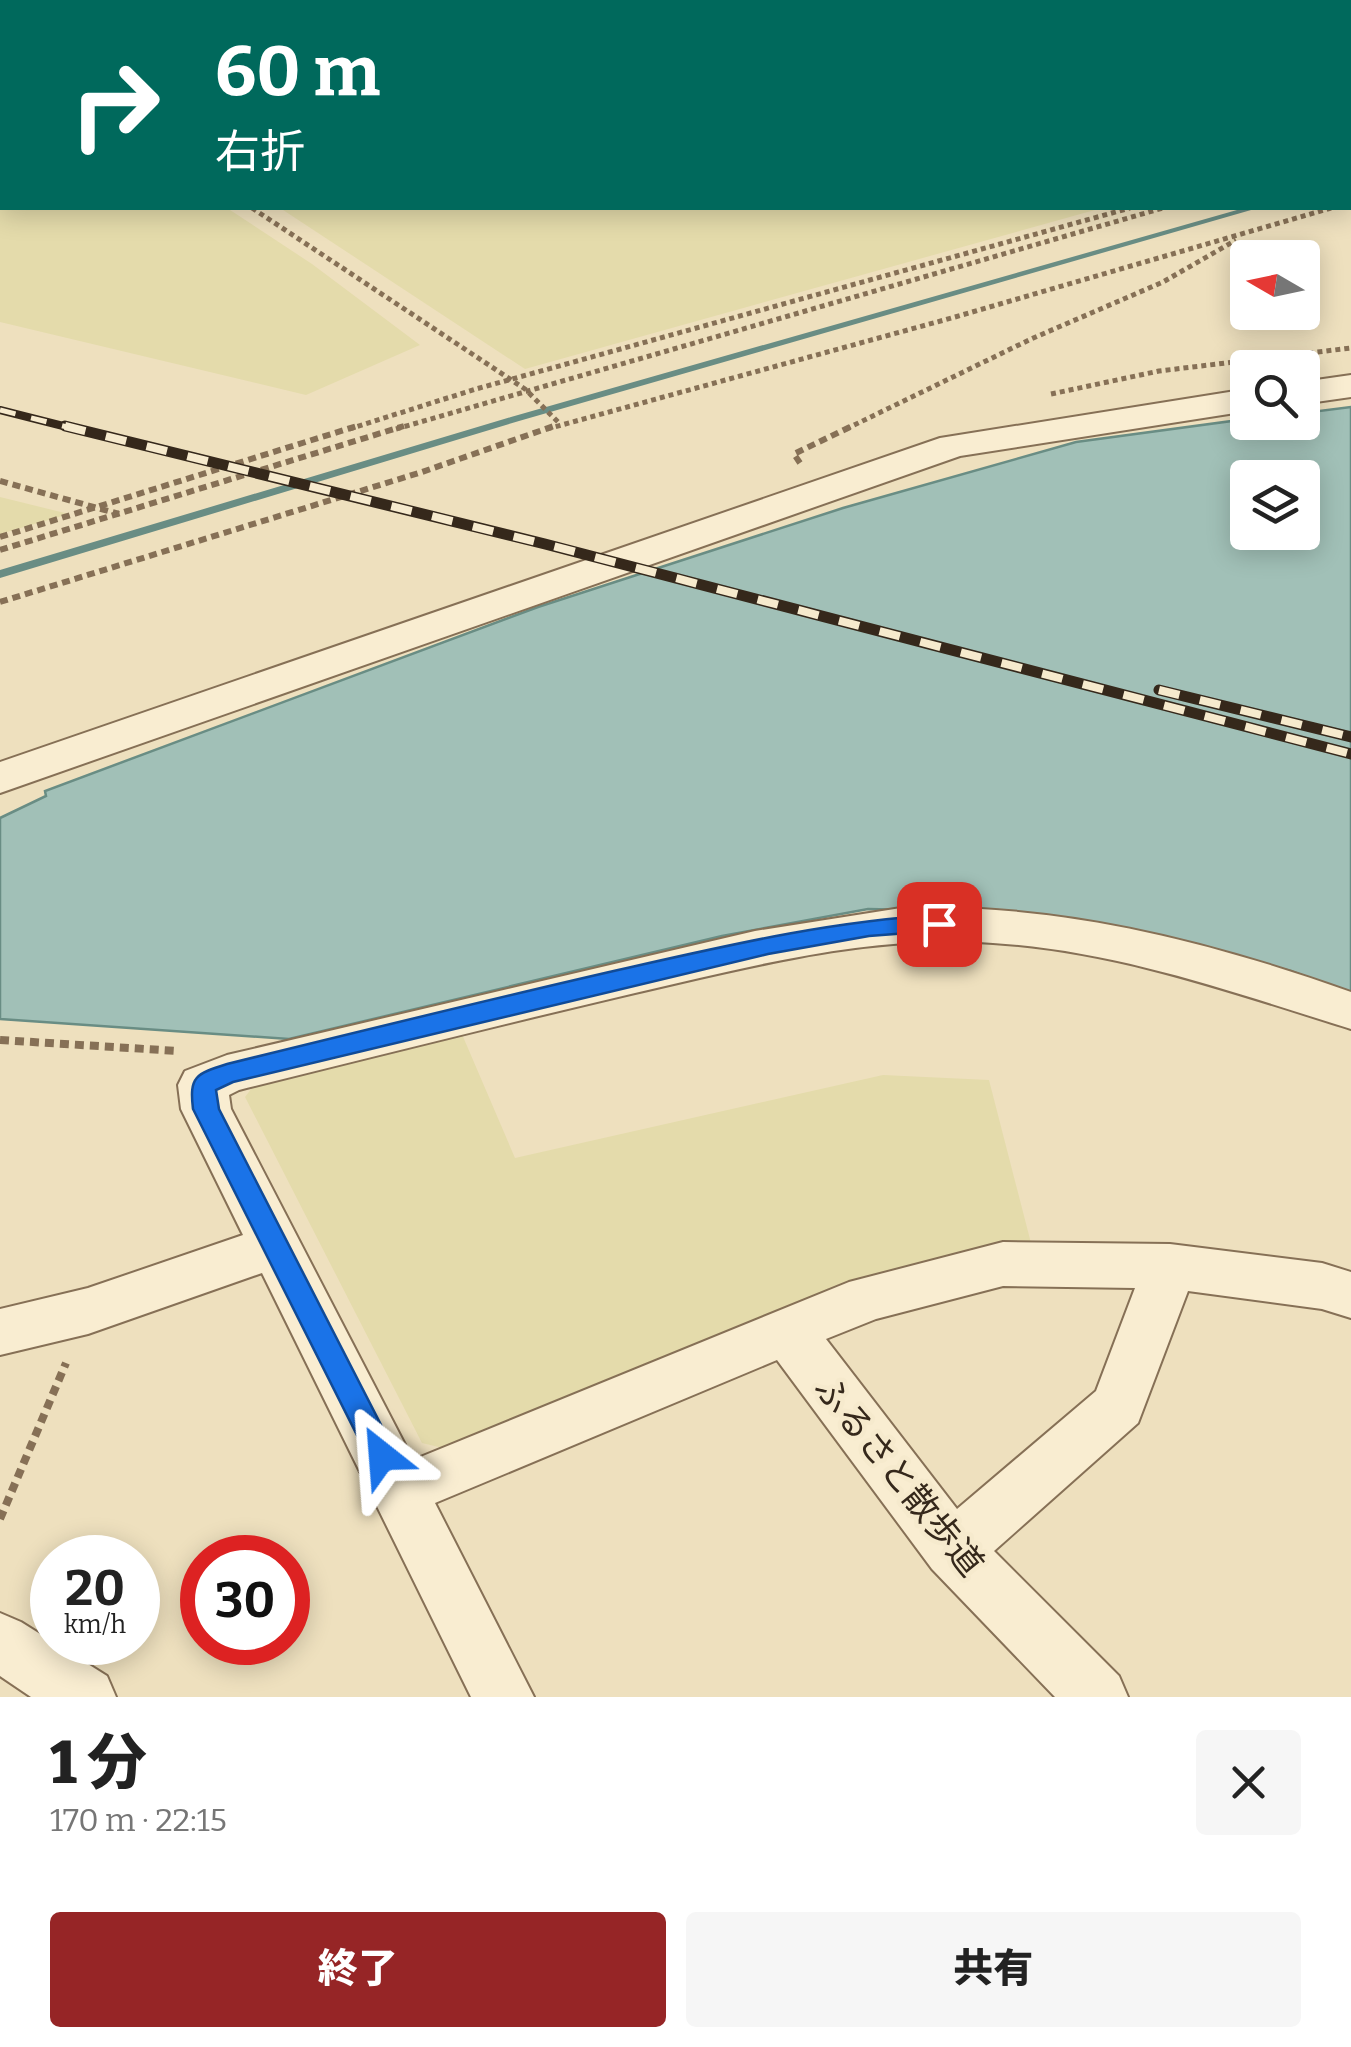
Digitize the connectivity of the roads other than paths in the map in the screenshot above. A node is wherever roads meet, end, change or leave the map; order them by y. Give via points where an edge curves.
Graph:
1 (1351, 386) edge
2 (1320, 390) edge
3 (1230, 403) edge
4 (0, 778) edge
5 (1351, 1011) edge
6 (273, 1246) junction
7 (1170, 1266) junction
8 (1351, 1295) edge
9 (787, 1331) junction
10 (0, 1332) edge
11 (401, 1491) junction
12 (953, 1550) junction
13 (0, 1642) edge
14 (85, 1697) edge
15 (503, 1697) edge
16 (1097, 1697) edge

1 - 2 street
3 - 4 street via 953,446
5 - 6 street via 1212,965 1088,937 939,924 768,945 439,1021 203,1085 206,1109
6 - 10 street via 88,1311
6 - 11 street
7 - 8 street
7 - 9 street via 1003,1264 868,1298
7 - 12 street via 1118,1406
9 - 11 street
9 - 12 street
11 - 15 street
12 - 16 street
13 - 14 street

